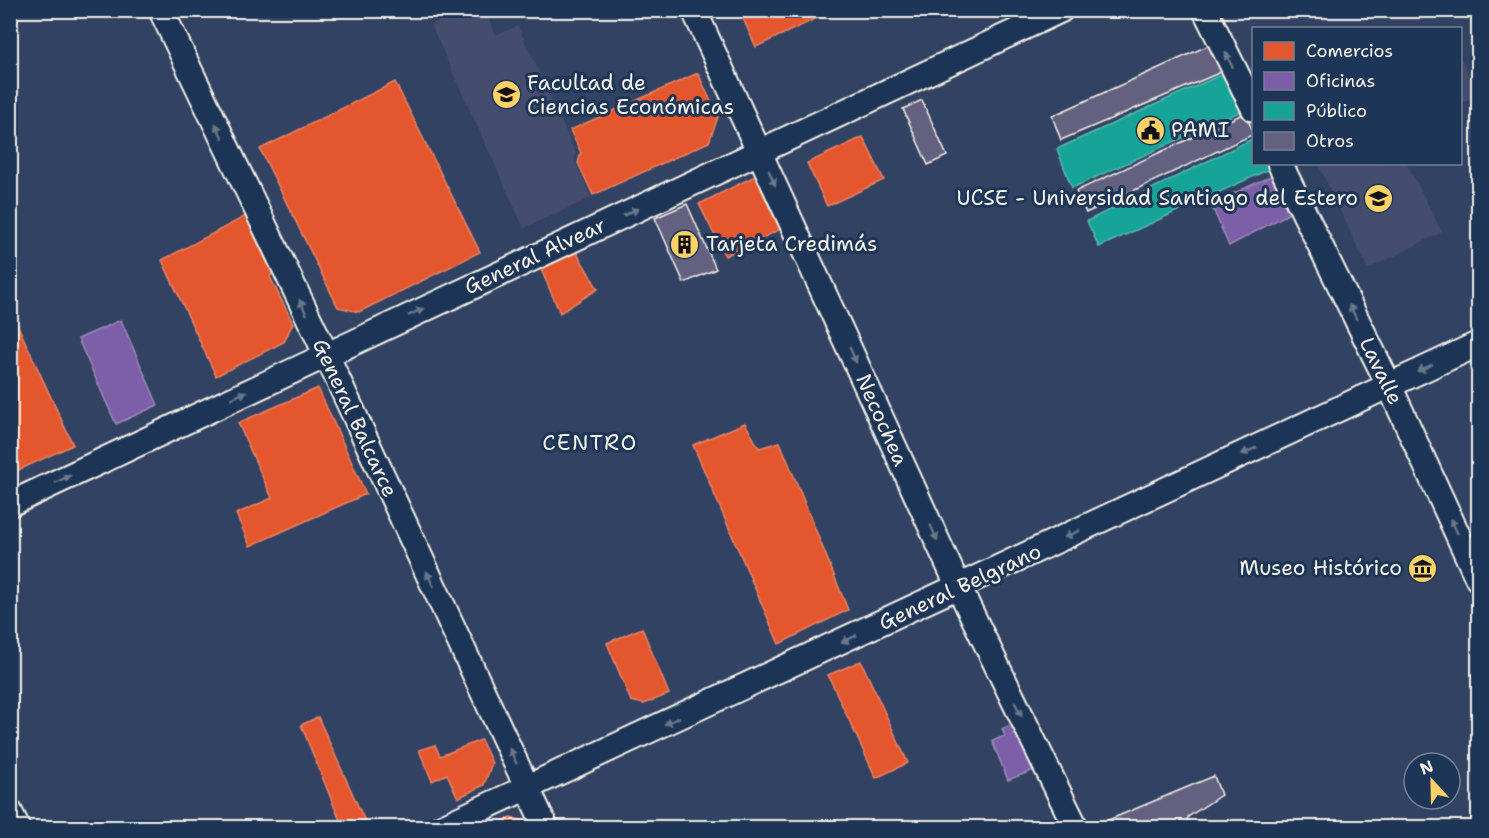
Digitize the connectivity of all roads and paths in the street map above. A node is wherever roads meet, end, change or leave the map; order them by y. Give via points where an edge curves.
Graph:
1 (161, 10) edge
2 (694, 10) edge
3 (1061, 10) edge
4 (1205, 10) edge
5 (1252, 105) edge
6 (760, 151) junction
7 (1280, 165) edge
8 (1479, 344) edge
9 (326, 354) junction
10 (1389, 385) junction
11 (10, 504) edge
12 (1479, 579) edge
13 (959, 588) junction
14 (527, 787) junction
15 (10, 812) edge
16 (18, 828) edge
17 (440, 828) edge
18 (546, 828) edge
19 (1076, 828) edge

9 -> 1 street, General Balcarce
2 - 6 street, Necochea
3 - 6 street, General Alvear
5 -> 4 street
9 -> 6 street, General Alvear
6 -> 13 street, Necochea
10 -> 7 street, Lavalle
8 -> 10 street, General Belgrano
11 -> 9 street, General Alvear
14 -> 9 street, General Balcarce
12 -> 10 street, Lavalle
10 -> 13 street, General Belgrano
13 -> 14 street, General Belgrano
13 -> 19 street, Necochea
14 - 17 street, General Belgrano
14 - 18 street, General Balcarce
15 - 16 street

